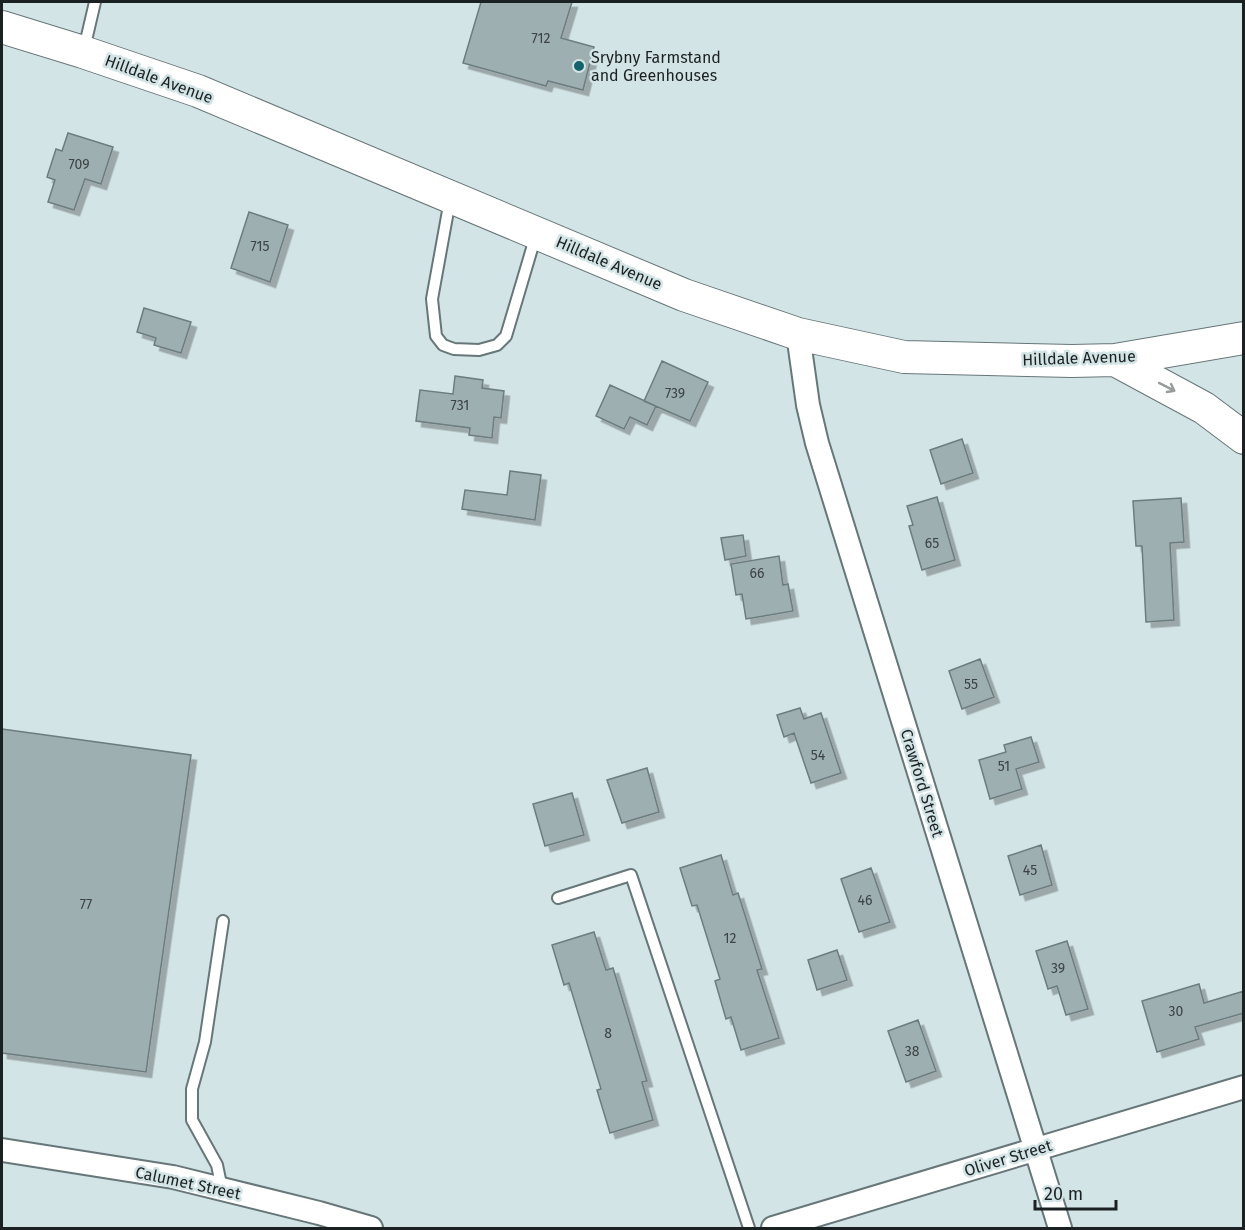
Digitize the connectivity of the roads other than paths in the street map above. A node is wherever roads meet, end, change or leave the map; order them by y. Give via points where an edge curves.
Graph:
1 (95, 2) edge
2 (2, 27) edge
3 (84, 52) junction
4 (451, 196) junction
5 (537, 232) junction
6 (798, 334) junction
7 (1244, 338) edge
8 (1115, 360) junction
9 (1244, 438) edge
10 (558, 898) dead end
11 (223, 921) dead end
12 (1244, 1087) edge
13 (2, 1150) edge
14 (1036, 1150) junction
15 (222, 1189) junction
16 (371, 1228) edge
17 (749, 1228) edge
18 (772, 1228) edge
19 (1060, 1228) edge

1 - 3 lane
2 - 3 main road, Hilldale Avenue
3 - 4 main road, Hilldale Avenue via 198,91
4 - 5 main road, Hilldale Avenue
4 - 5 lane via 432,299 436,336 454,350 478,350 496,345 506,336
5 - 6 main road, Hilldale Avenue via 684,295
6 - 8 main road, Hilldale Avenue via 904,357
6 - 14 street, Crawford Street via 818,443
7 - 8 main road, Hilldale Avenue
8 -> 9 main road via 1204,408
10 - 17 lane via 631,875
11 - 15 lane via 205,1042 192,1089 192,1120 217,1165
12 - 14 street, Oliver Street
13 - 15 street, Calumet Street via 173,1177
14 - 18 street, Oliver Street
14 - 19 street, Crawford Street
15 - 16 street, Calumet Street

